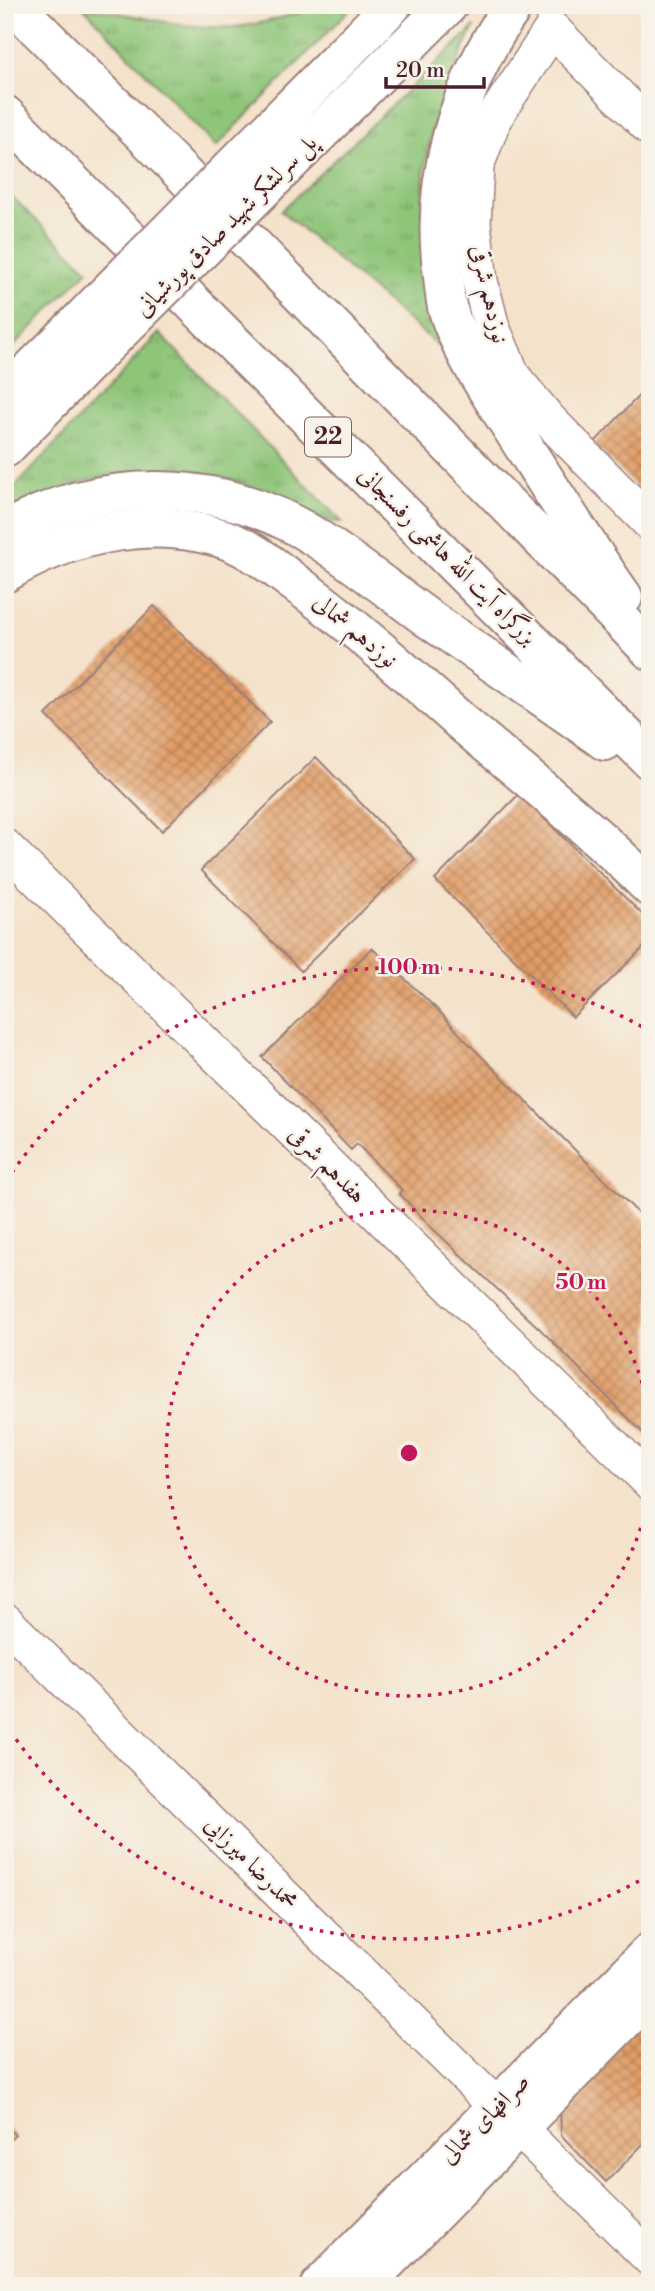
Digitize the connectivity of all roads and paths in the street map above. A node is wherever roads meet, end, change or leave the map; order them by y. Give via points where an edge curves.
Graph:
1 (14, 5) edge
2 (392, 5) edge
3 (448, 5) edge
4 (514, 5) edge
5 (5, 115) edge
6 (650, 128) edge
7 (74, 352) junction
8 (5, 395) edge
9 (5, 448) edge
10 (650, 523) edge
11 (5, 531) edge
12 (5, 573) edge
13 (650, 636) edge
14 (650, 650) edge
15 (650, 760) edge
16 (650, 772) edge
17 (5, 847) edge
18 (650, 887) edge
19 (650, 1482) edge
20 (5, 1620) edge
21 (650, 1952) edge
22 (650, 1994) edge
23 (508, 2117) junction
24 (650, 2258) edge
25 (320, 2286) edge
26 (363, 2286) edge

1 - 14 main road
2 - 7 main road, پل سرلشکر شهید صادق پورشیانی, bridge
3 - 7 main road, پل سرلشکر شهید صادق پورشیانی, bridge
4 - 13 main road via 476,71 447,156 439,253 447,307 489,392
5 - 15 main road, بزرگراه آیت الله هاشمی رفسنجانی / 22
6 - 10 street, نوزدهم شرقی via 552,29 494,118 476,166 473,223 492,328 513,377
7 - 8 main road, پل سرلشکر شهید صادق پورشیانی
7 - 9 main road, پل سرلشکر شهید صادق پورشیانی
11 - 16 main road via 60,507 140,490 206,494 261,510 317,538
12 - 18 main road, نوزدهم شمالی via 66,544 113,531 163,528 213,535 244,546 330,607
17 - 19 street, هفدهم شرقی
20 - 23 street, محمدرضا میرزایی
21 - 23 main road, صرافهای شمالی
22 - 23 main road, صرافهای شمالی
23 - 24 street, محمدرضا میرزایی
23 - 25 main road, صرافهای شمالی
23 - 26 main road, صرافهای شمالی

